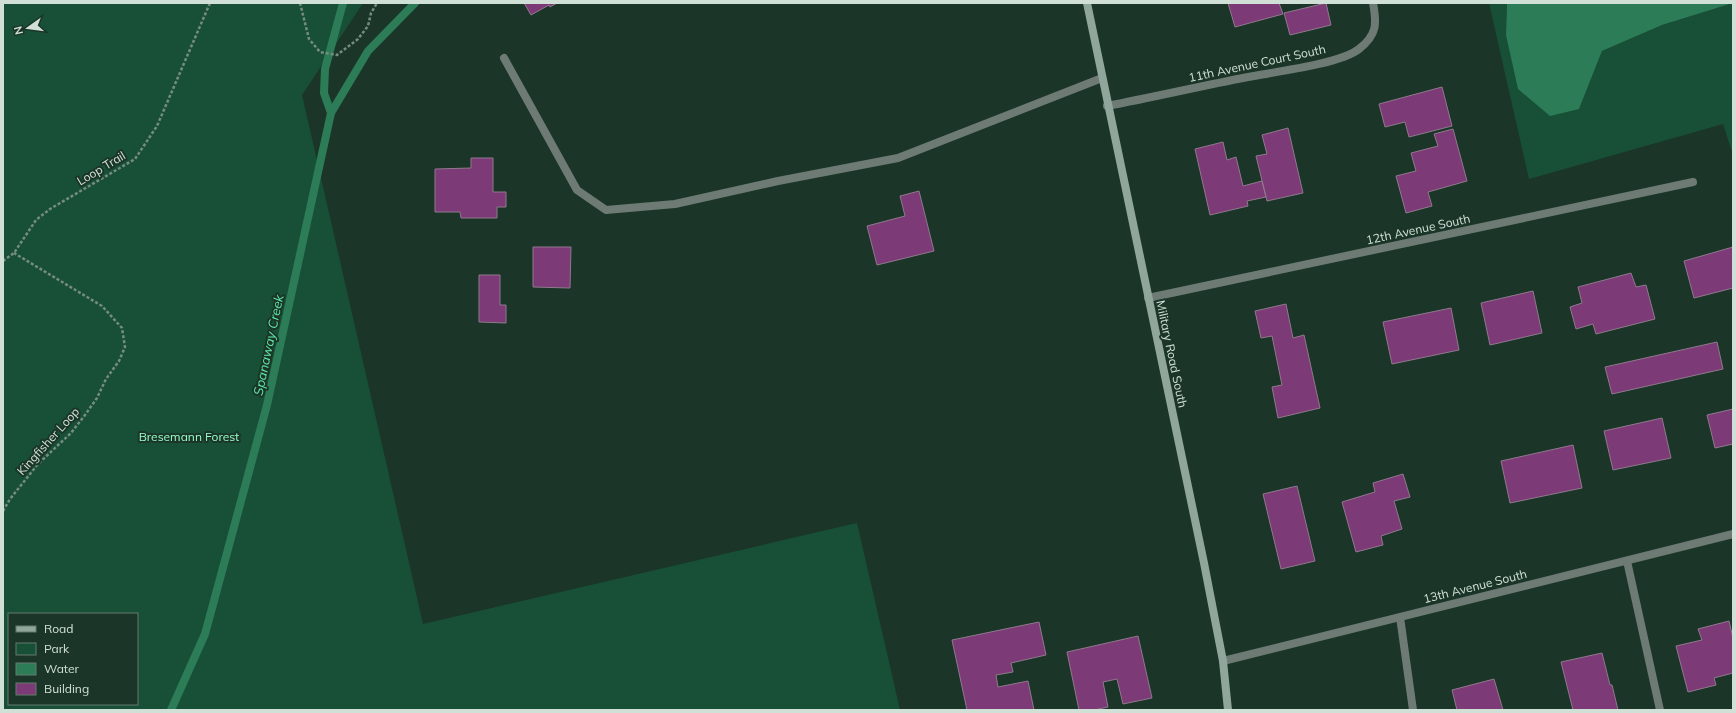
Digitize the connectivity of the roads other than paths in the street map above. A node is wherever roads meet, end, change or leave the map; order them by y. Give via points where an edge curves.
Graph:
1 (1086, 3) edge
2 (1373, 3) edge
3 (504, 58) dead end
4 (1102, 78) junction
5 (1107, 106) junction
6 (1693, 182) dead end
7 (1148, 298) junction
8 (1733, 534) edge
9 (1626, 561) junction
10 (1400, 617) junction
11 (1223, 661) junction
12 (1228, 710) edge
13 (1413, 710) edge
14 (1660, 710) edge

1 - 4 main road, Military Road South
2 - 5 street, 11th Avenue Court South via 1375,28 1372,37 1350,55
3 - 4 street via 577,190 606,210 675,204 898,158
4 - 5 main road, Military Road South
5 - 7 main road, Military Road South
6 - 7 street, 12th Avenue South
7 - 11 main road, Military Road South
8 - 9 street, 13th Avenue South
9 - 10 street, 13th Avenue South
9 - 14 street
10 - 11 street, 13th Avenue South
10 - 13 street
11 - 12 main road, Military Road South

